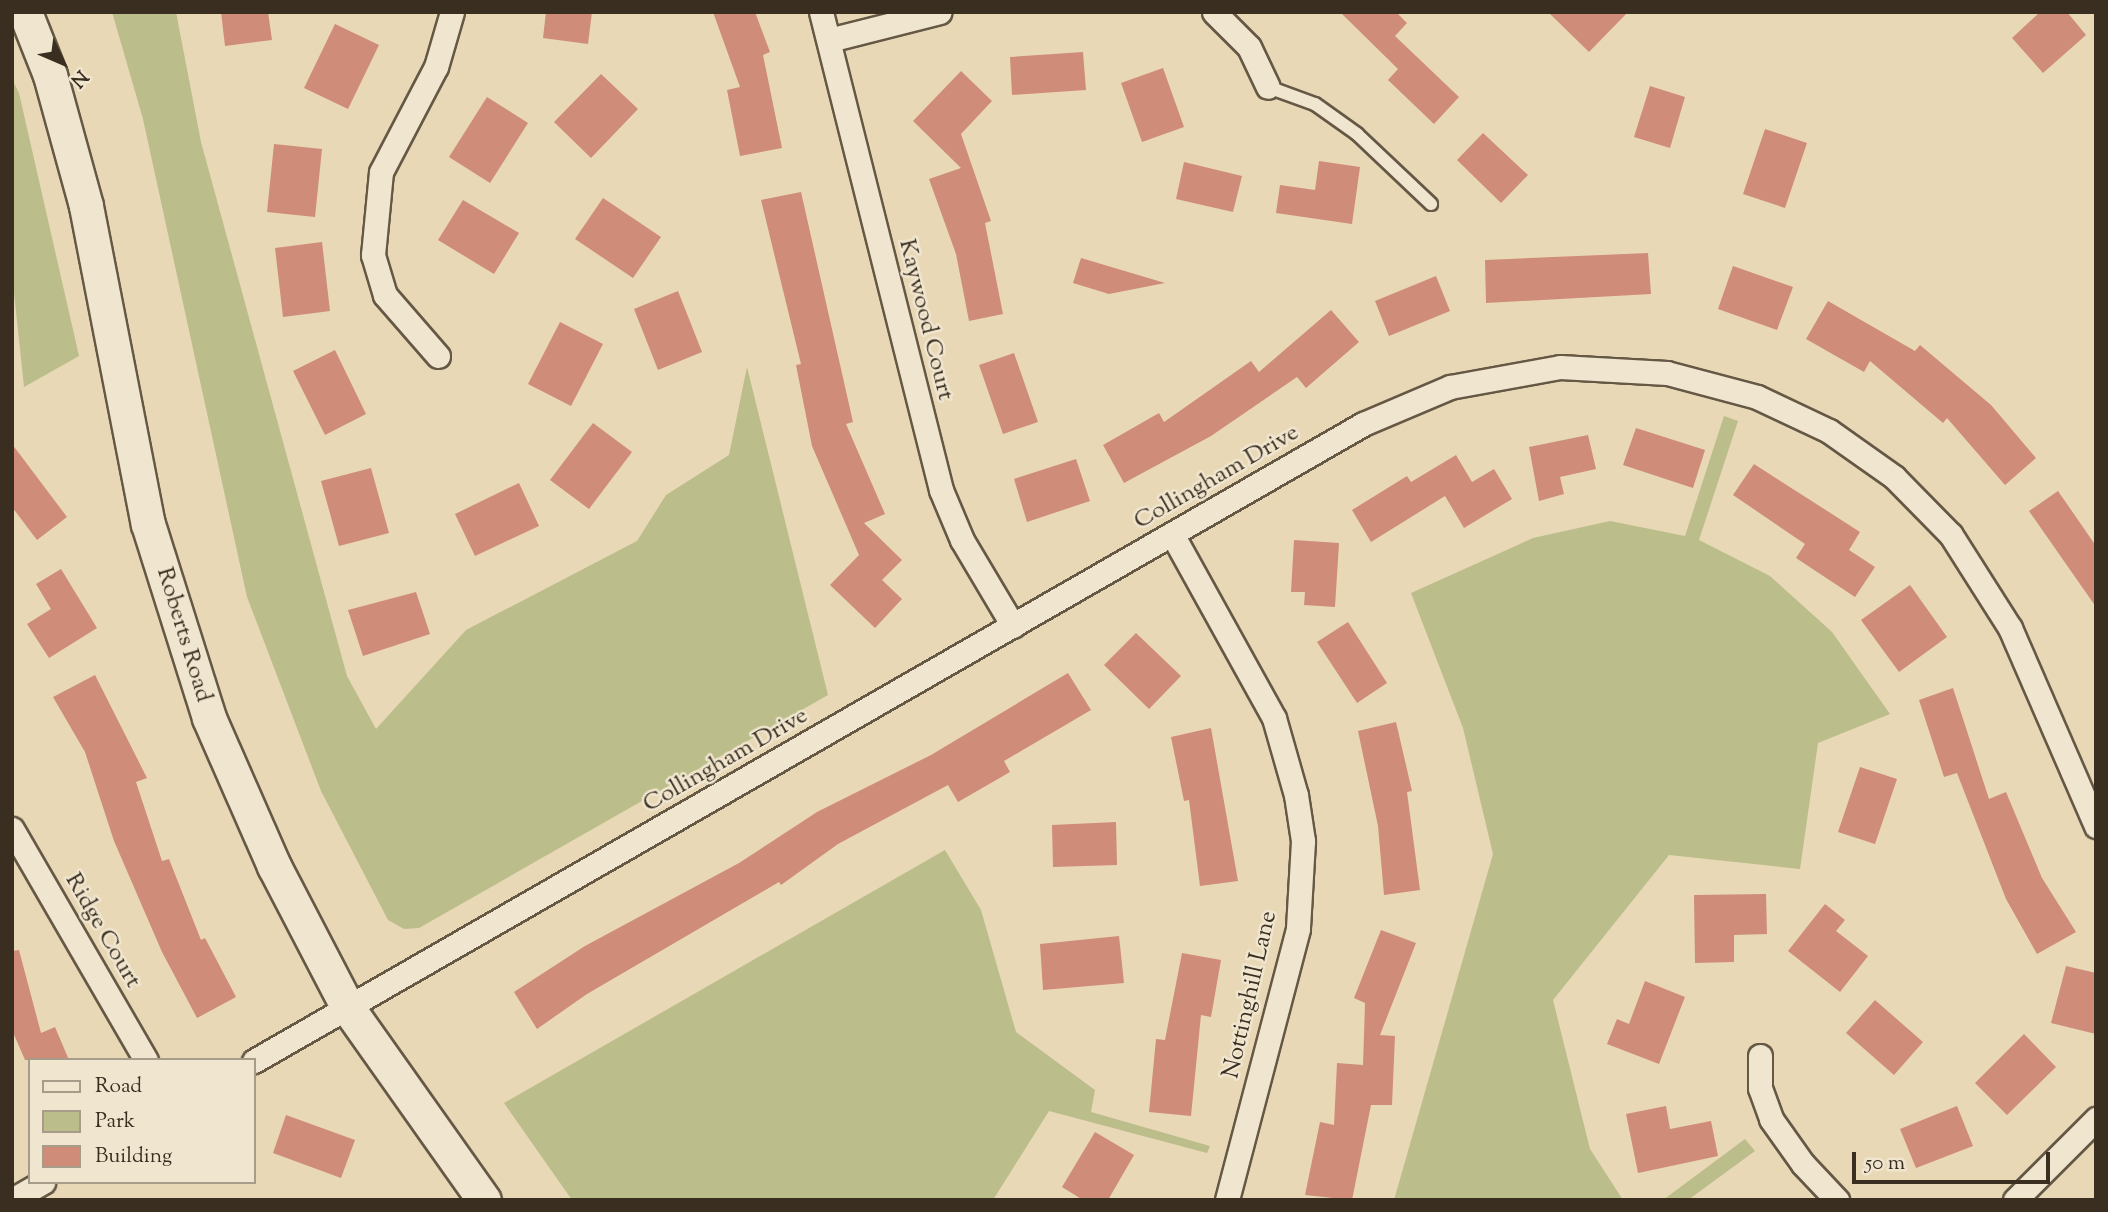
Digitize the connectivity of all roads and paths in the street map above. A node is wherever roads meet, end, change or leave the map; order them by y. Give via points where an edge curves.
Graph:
1 (25, 12) edge
2 (452, 12) edge
3 (821, 12) edge
4 (940, 12) edge
5 (1214, 12) edge
6 (828, 40) junction
7 (1268, 87) joint
8 (1431, 204) dead end
9 (438, 356) dead end
10 (1172, 534) junction
11 (1013, 626) junction
12 (2096, 825) edge
13 (12, 829) edge
14 (348, 1008) junction
15 (1760, 1056) dead end
16 (145, 1058) edge
17 (256, 1060) edge
18 (2096, 1119) edge
19 (40, 1184) edge
20 (12, 1200) edge
21 (484, 1200) edge
22 (1227, 1200) edge
23 (1837, 1200) edge
24 (2015, 1200) edge

1 - 14 main road, Roberts Road via 50,75 80,184 148,524 209,718 274,866
2 - 9 street via 436,67 381,172 373,255 385,295
3 - 6 street, Kaywood Court
4 - 6 street
5 - 7 street via 1249,47
6 - 11 street, Kaywood Court via 941,490 962,540
7 - 8 lane via 1315,104 1357,134
10 - 11 street, Collingham Drive
10 - 12 street, Collingham Drive via 1363,424 1450,387 1560,367 1667,373 1757,397 1829,431 1894,477 1951,535 2010,628
10 - 22 street, Nottinghill Lane via 1274,718 1296,795 1303,841 1298,929
11 - 14 street, Collingham Drive
13 - 16 street, Ridge Court
14 - 17 street, Collingham Drive
14 - 21 main road, Roberts Road
15 - 23 street via 1760,1088 1775,1126
18 - 24 street
19 - 20 street

